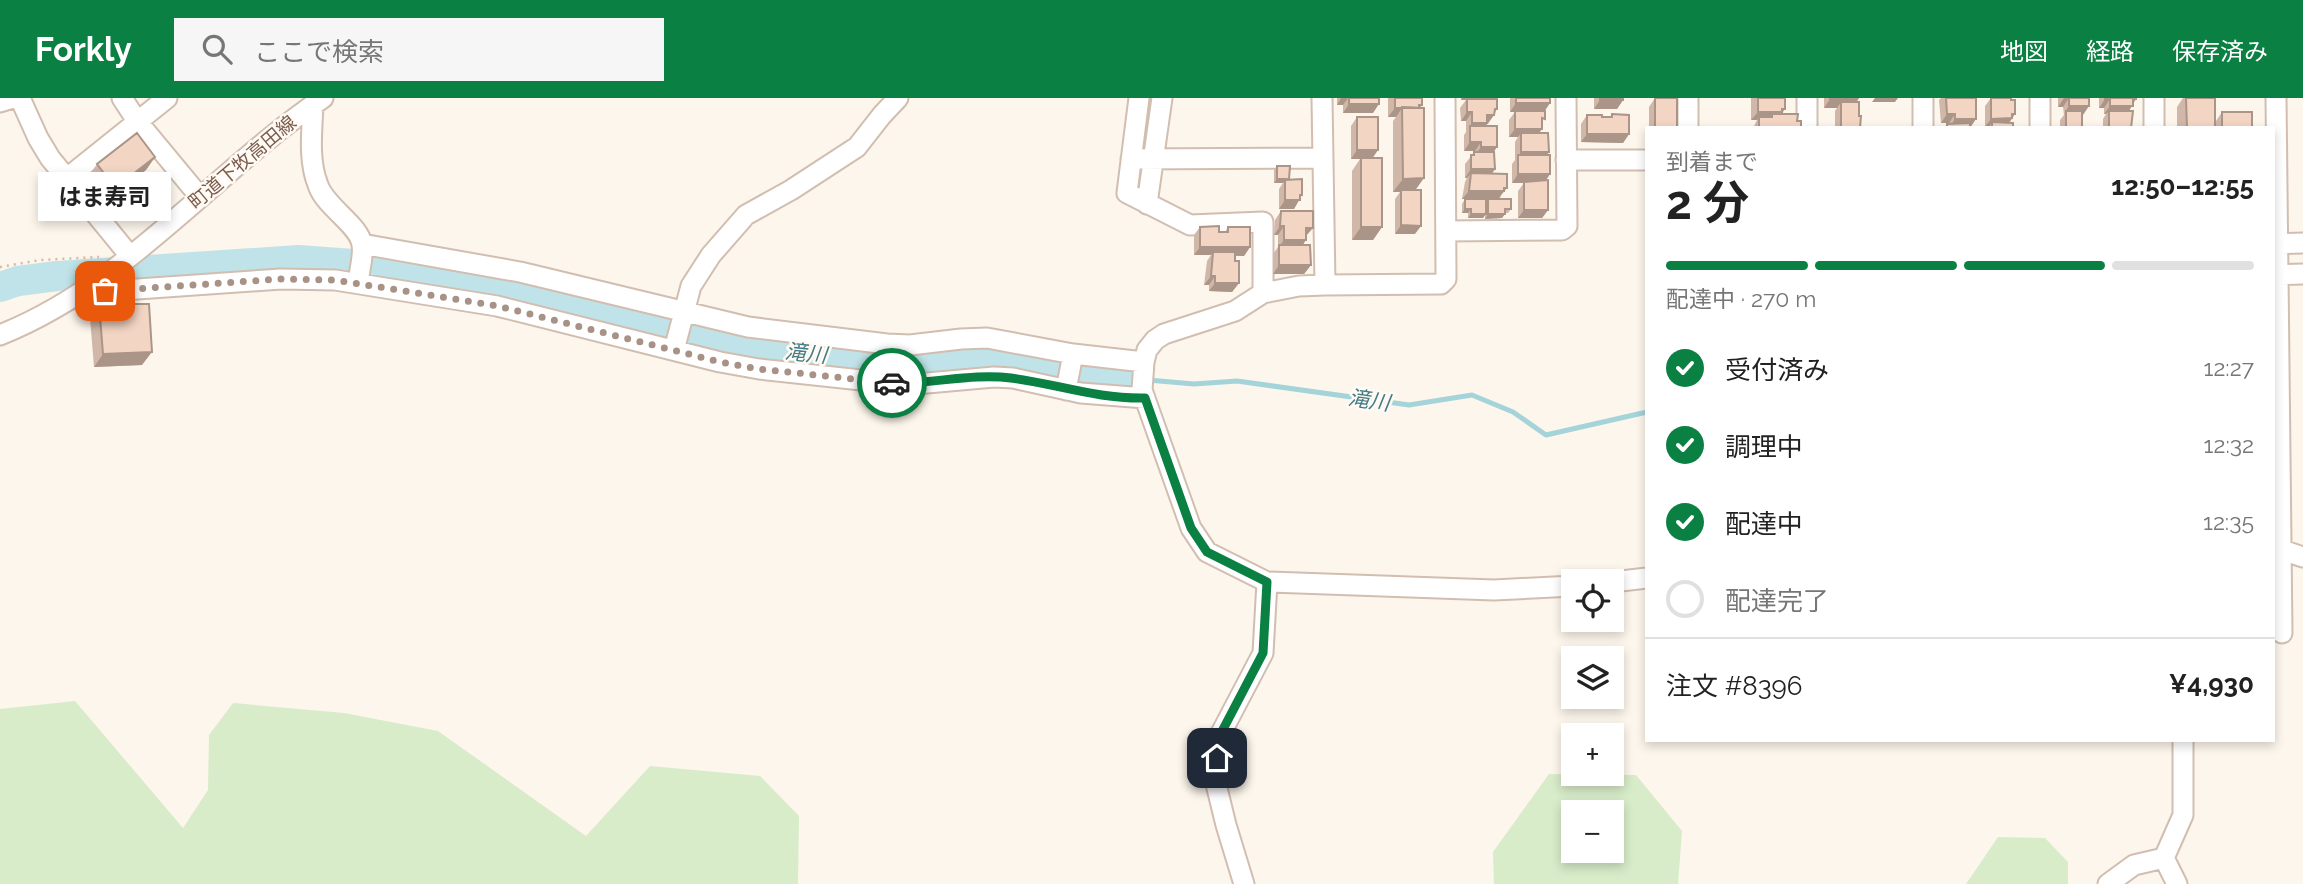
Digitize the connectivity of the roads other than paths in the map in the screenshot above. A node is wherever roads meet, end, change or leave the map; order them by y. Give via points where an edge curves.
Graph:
1 (13, 98) edge
2 (20, 98) edge
3 (122, 98) edge
4 (167, 98) edge
5 (898, 98) edge
6 (1139, 98) edge
7 (1162, 98) edge
8 (1322, 98) edge
9 (1445, 98) edge
10 (1566, 98) edge
11 (1688, 98) edge
12 (1807, 98) edge
13 (1923, 98) edge
14 (2040, 98) edge
15 (2154, 98) edge
16 (2276, 98) edge
17 (318, 101) edge
18 (0, 102) edge
19 (137, 121) junction
20 (1688, 126) edge
21 (1807, 126) edge
22 (1923, 126) edge
23 (2040, 126) edge
24 (2154, 126) edge
25 (1322, 158) junction
26 (1132, 159) junction
27 (1153, 159) junction
28 (1566, 160) junction
29 (1645, 160) edge
30 (65, 179) junction
31 (201, 197) junction
32 (1147, 204) junction
33 (1446, 231) junction
34 (2303, 243) edge
35 (362, 244) junction
36 (2275, 244) edge
37 (130, 256) junction
38 (2303, 274) edge
39 (2275, 275) edge
40 (358, 282) junction
41 (1325, 285) junction
42 (80, 293) junction
43 (1263, 293) junction
44 (683, 311) junction
45 (0, 334) edge
46 (674, 350) junction
47 (1073, 354) junction
48 (1144, 362) junction
49 (1066, 390) junction
50 (1143, 392) junction
51 (2278, 550) edge
52 (2303, 557) edge
53 (1645, 578) edge
54 (1624, 581) edge
55 (1267, 582) junction
56 (1561, 587) edge
57 (2282, 633) dead end
58 (2183, 742) edge
59 (2164, 858) junction
60 (1244, 884) edge
61 (2108, 884) edge
62 (2178, 884) edge

1 - 18 street
2 - 30 street via 38,138
3 - 19 street
4 - 19 street
5 - 44 street via 857,147 746,215 704,265
6 - 26 street
7 - 27 street
8 - 25 street
9 - 33 street
10 - 28 street
11 - 20 street
12 - 21 street
13 - 22 street
14 - 23 street
15 - 24 street
16 - 36 street
17 - 31 street, 町道下牧高田線
17 - 35 street via 312,152 318,187
19 - 30 street
19 - 31 street
25 - 27 street
25 - 41 street
26 - 27 street
26 - 32 street via 1127,193
27 - 32 street
28 - 29 street
28 - 33 street via 1567,226 1562,230
30 - 37 street
31 - 37 street, 町道下牧高田線
32 - 43 street via 1190,225 1263,222
33 - 41 street via 1446,279 1441,284
34 - 36 street
35 - 40 street
35 - 44 street via 520,272
36 - 39 street
37 - 42 street, 町道下牧高田線
38 - 39 street
39 - 51 street
40 - 42 street via 281,279
40 - 46 street via 498,306
41 - 43 street
42 - 45 street, 町道下牧高田線
43 - 48 street via 1235,311 1164,334 1147,350
44 - 46 street
44 - 47 street via 748,327 887,344 987,338
46 - 49 street via 759,369 889,383 994,377
47 - 48 street
47 - 49 street
48 - 50 street
49 - 50 street via 1121,398
50 - 55 street via 1198,541 1207,552
51 - 52 street
51 - 57 street
53 - 54 street
55 - 56 street via 1494,590
55 - 60 street via 1263,653 1219,737 1215,780
58 - 59 street via 2183,815
59 - 61 street via 2134,865
59 - 62 street

